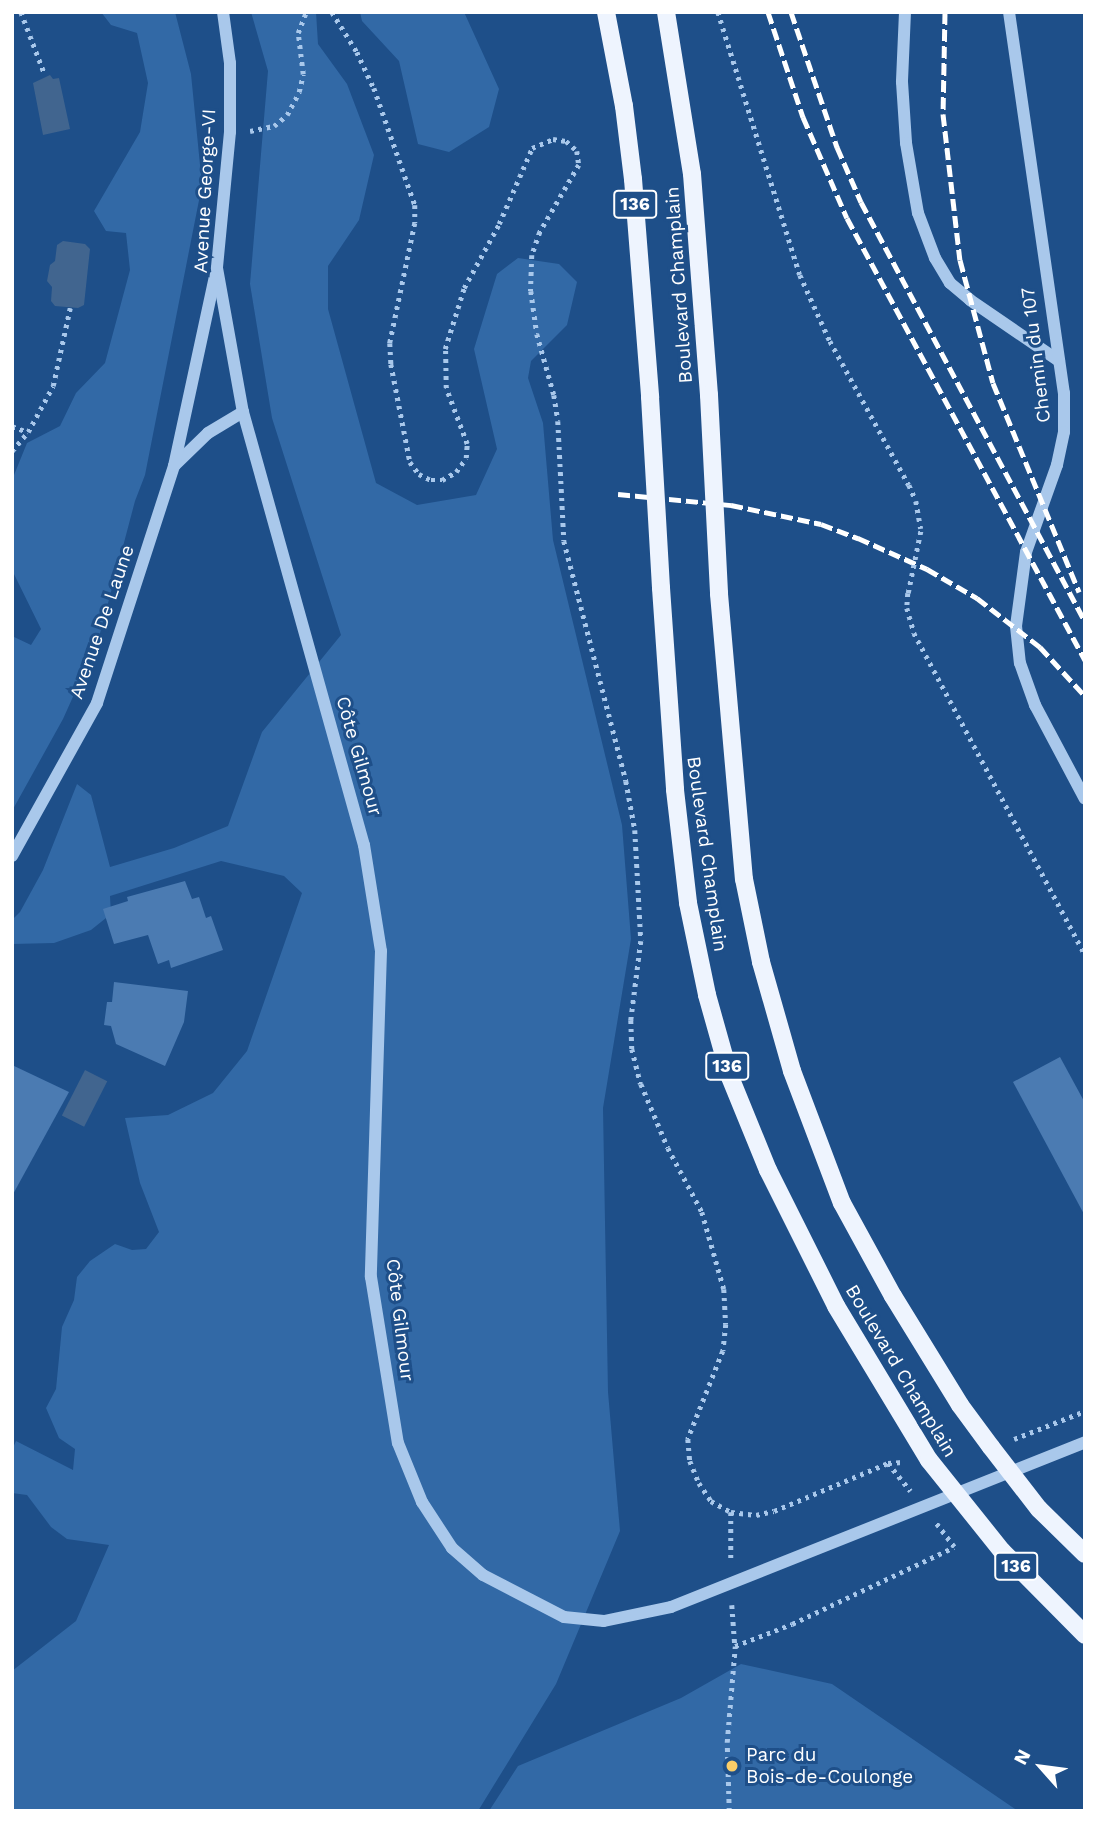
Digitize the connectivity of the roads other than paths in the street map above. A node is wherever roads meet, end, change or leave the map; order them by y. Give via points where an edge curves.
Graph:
1 (223, 12) edge
2 (606, 12) edge
3 (666, 12) edge
4 (905, 12) edge
5 (1009, 12) edge
6 (216, 268) junction
7 (1059, 361) junction
8 (243, 412) junction
9 (174, 466) junction
10 (1085, 799) edge
11 (12, 856) edge
12 (1085, 1442) edge
13 (1009, 1471) junction
14 (952, 1492) junction
15 (1085, 1554) edge
16 (1085, 1635) edge

1 - 6 street, Avenue George-VI via 230,63 230,132
2 - 14 main road, Boulevard Champlain / 136, bridge via 633,179 675,790 688,903 707,995 730,1077 802,1242 849,1328
3 - 13 main road, Boulevard Champlain, bridge via 691,174 719,594 744,879 761,962 792,1071 842,1203 960,1405
4 - 7 street via 902,82 906,143 918,213 935,258 950,283 970,300
5 - 7 street, Chemin du 107
6 - 8 street, Avenue George-VI
6 - 9 street, Avenue De Laune
7 - 10 street, Chemin du 107 via 1064,432 1026,552 1016,626 1020,663 1035,705
8 - 9 street, Avenue De Laune via 208,433
8 - 14 street, Côte Gilmour via 366,858 381,951 370,1277 398,1443 422,1502 452,1548 483,1575 564,1617 604,1621 671,1607
9 - 11 street, Avenue De Laune via 97,703
12 - 13 street, Côte Gilmour
13 - 14 street, Côte Gilmour
13 - 15 main road, Boulevard Champlain via 1039,1509
14 - 16 main road, Boulevard Champlain / 136

